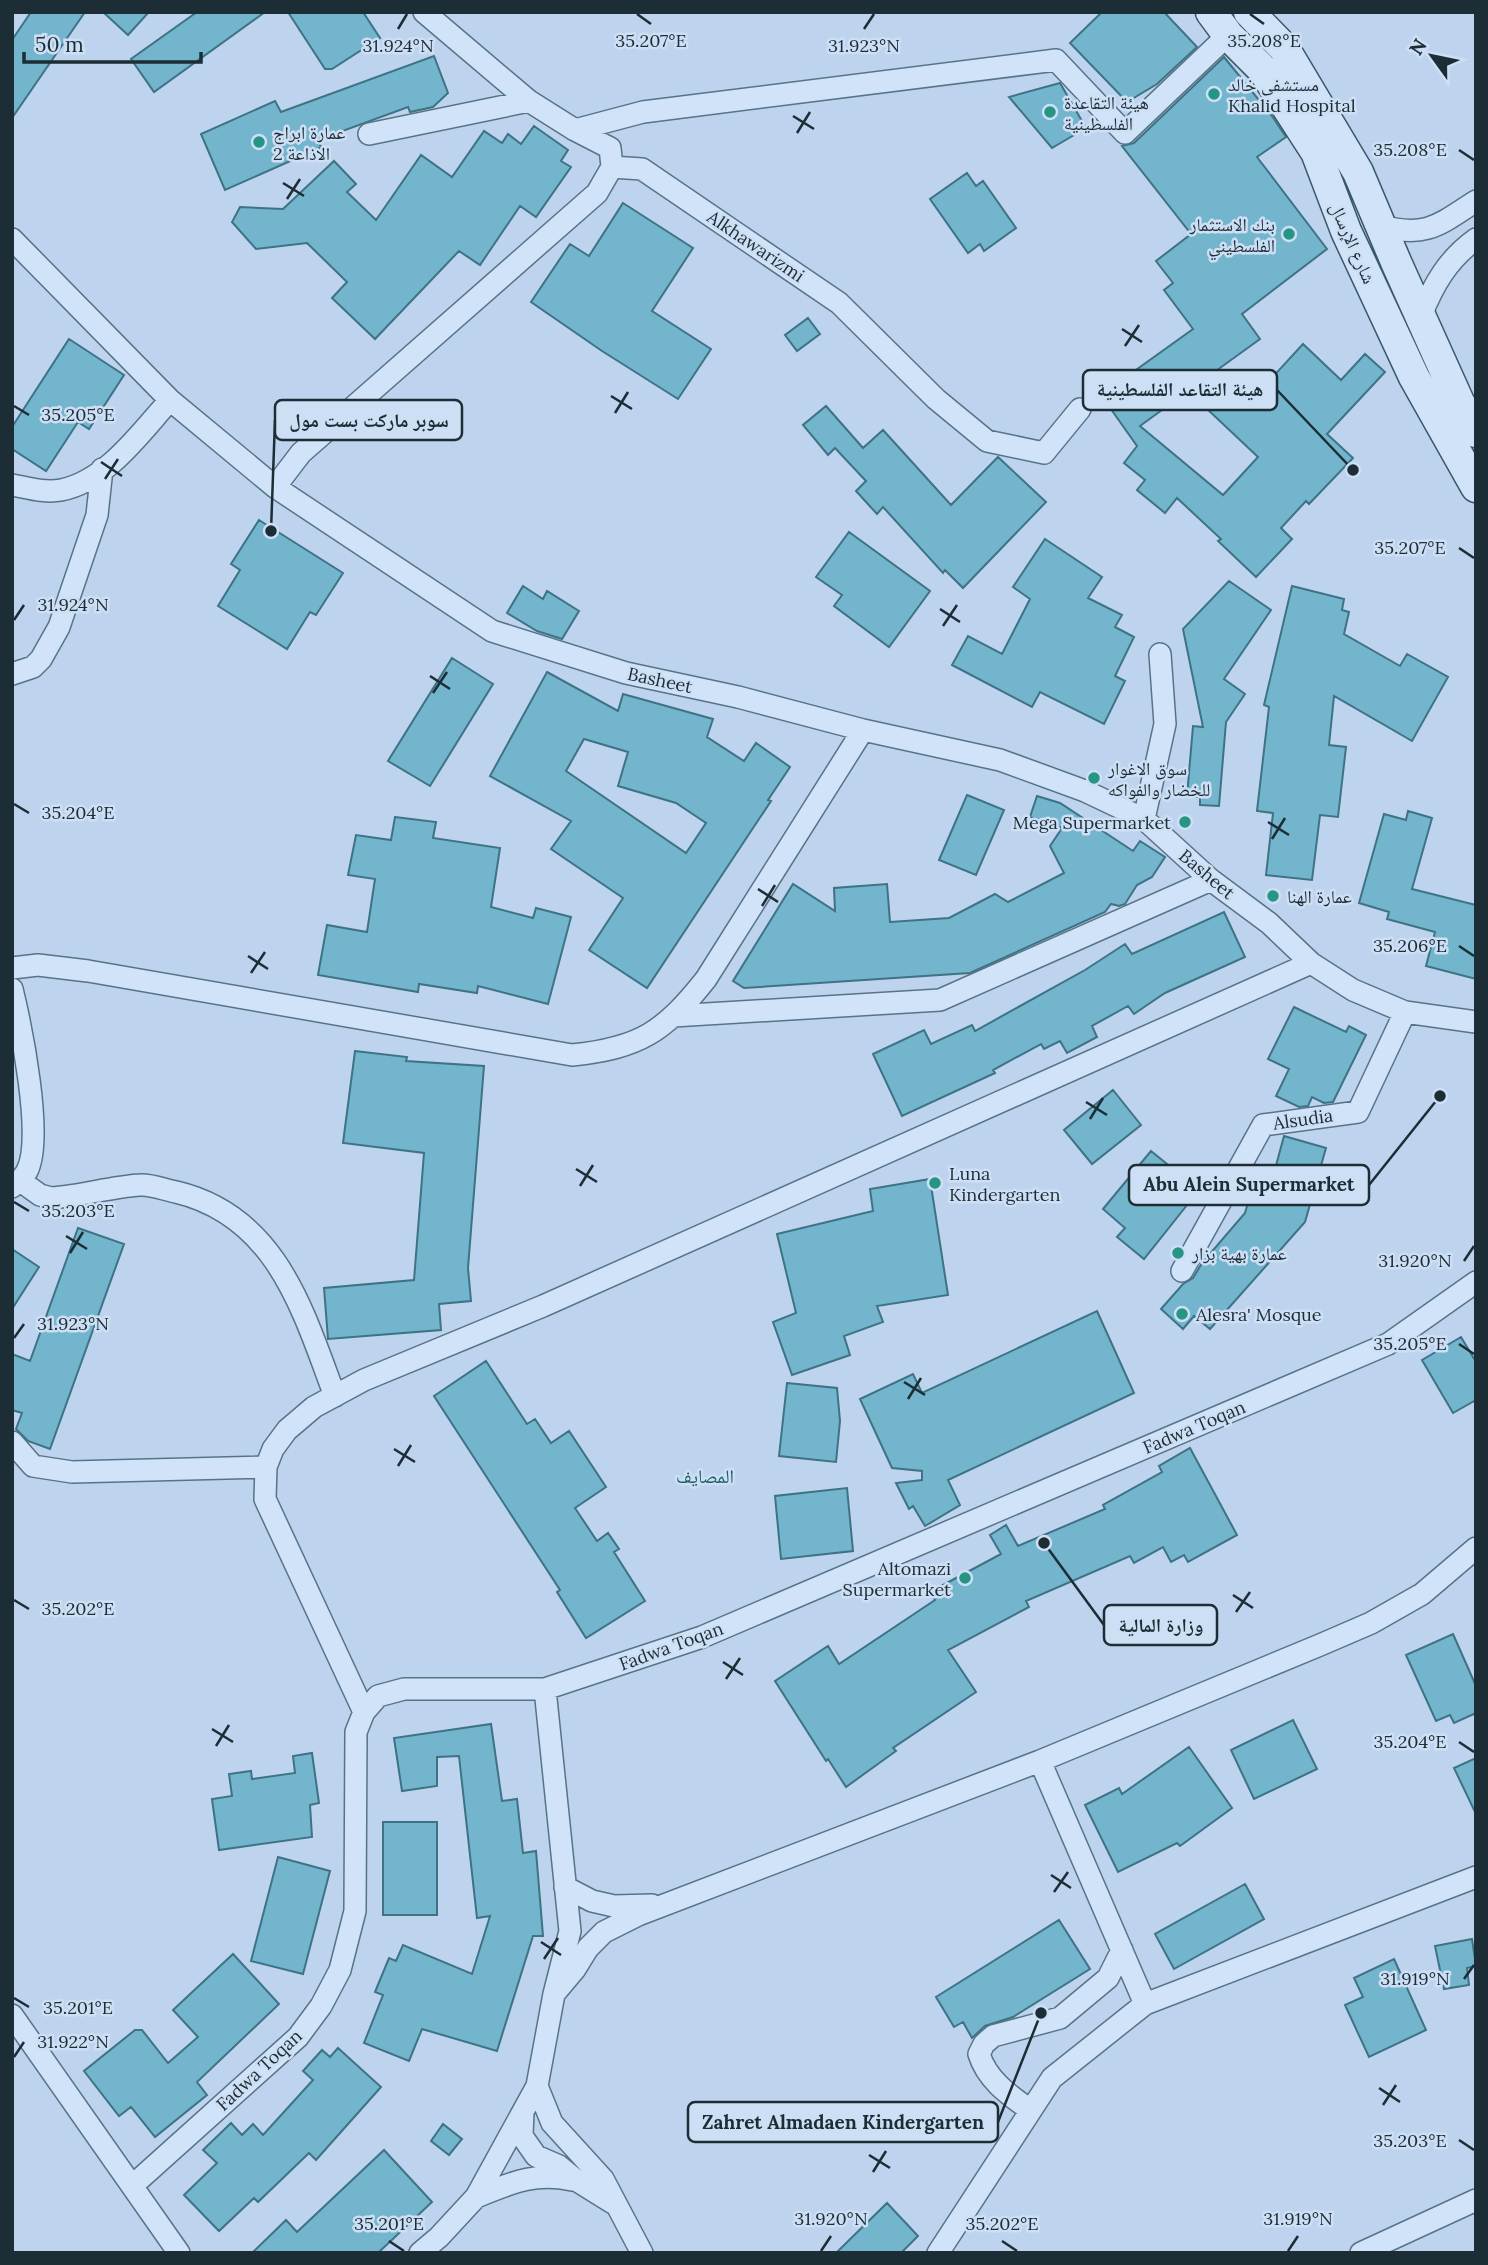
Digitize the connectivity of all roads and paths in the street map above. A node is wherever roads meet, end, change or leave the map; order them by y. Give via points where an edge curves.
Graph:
1 (424, 12) edge
2 (1249, 12) edge
3 (1219, 23) edge
4 (529, 101) junction
5 (575, 130) junction
6 (369, 135) dead end
7 (612, 167) junction
8 (1476, 201) edge
9 (1381, 226) junction
10 (12, 239) edge
11 (1476, 239) edge
12 (1421, 316) junction
13 (170, 400) junction
14 (1080, 409) dead end
15 (1476, 432) edge
16 (102, 469) junction
17 (12, 485) edge
18 (275, 487) junction
19 (1476, 487) edge
20 (1160, 654) dead end
21 (12, 674) edge
22 (863, 730) junction
23 (1144, 819) junction
24 (1210, 880) junction
25 (1311, 963) junction
26 (12, 968) edge
27 (12, 989) edge
28 (1405, 1012) junction
29 (673, 1016) junction
30 (1476, 1022) edge
31 (19, 1069) edge
32 (16, 1184) edge
33 (1182, 1271) dead end
34 (1476, 1282) edge
35 (335, 1396) junction
36 (12, 1442) edge
37 (266, 1467) junction
38 (1476, 1548) edge
39 (545, 1689) junction
40 (364, 1712) junction
41 (1040, 1761) junction
42 (1476, 1877) edge
43 (565, 1887) junction
44 (665, 1906) junction
45 (1122, 1950) junction
46 (554, 1994) junction
47 (1145, 2004) junction
48 (12, 2015) edge
49 (537, 2086) junction
50 (1030, 2110) junction
51 (523, 2111) junction
52 (576, 2180) junction
53 (132, 2186) junction
54 (476, 2197) junction
55 (1476, 2200) edge
56 (615, 2205) junction
57 (179, 2253) edge
58 (420, 2253) edge
59 (642, 2253) edge
60 (938, 2253) edge
61 (1361, 2253) edge

1 - 4 street
2 - 9 main road, شارع الإرسال via 1284,48 1358,172
3 - 5 street via 1125,133 1056,60 643,112
3 - 19 main road, شارع الإرسال via 1263,70 1316,152 1346,231 1414,377
4 - 5 street
4 - 6 street
5 - 7 street via 610,148
7 - 14 street, Alkhawarizmi via 642,169 839,303 936,399 987,441 1044,453
7 - 18 street via 597,193 301,453
8 - 9 street via 1425,230 1403,232
9 - 12 main road, شارع الإرسال
10 - 13 street, Basheet
11 - 12 street via 1447,266
12 - 15 main road, شارع الإرسال
13 - 16 street
13 - 18 street, Basheet
16 - 17 street via 61,491
16 - 21 street via 97,515 59,627 41,659
18 - 22 street, Basheet via 492,631 626,673
20 - 23 street via 1165,724
22 - 23 street, Basheet via 1000,760 1085,791
22 - 29 street via 706,979
23 - 24 street, Basheet
24 - 25 street, Basheet via 1269,923
24 - 29 street via 940,1000
25 - 28 street, Basheet via 1353,990
25 - 35 street
26 - 29 street via 38,965 88,971 572,1055 636,1043
27 - 31 street
28 - 30 street, Basheet
28 - 33 street, Alsudia via 1358,1112 1263,1125
31 - 32 street via 30,1090 33,1147 27,1172
32 - 35 street via 51,1198 142,1184 194,1196 242,1222 276,1260 305,1317
34 - 39 street, Fadwa Toqan via 1388,1344 702,1637
35 - 37 street via 287,1430
36 - 37 street via 33,1466 72,1472
37 - 40 street via 265,1499
38 - 41 street via 1422,1594 1371,1623
39 - 40 street, Fadwa Toqan via 404,1689 377,1696
39 - 43 street
40 - 53 street, Fadwa Toqan via 356,1732 355,1911 340,1970 298,2036
41 - 44 street
41 - 45 street
42 - 47 street
43 - 44 street via 614,1906
43 - 46 street via 570,1931
44 - 46 street via 604,1932
45 - 47 street
45 - 50 street via 1108,1978 1060,2018 993,2036 984,2044 979,2054 984,2068 1006,2094
46 - 49 street
47 - 50 street via 1052,2078
48 - 53 street
49 - 51 street
49 - 56 street via 552,2123 603,2179
50 - 60 street
51 - 52 street via 522,2136 537,2156
51 - 54 street
52 - 54 street via 550,2175 512,2182
52 - 56 street
53 - 57 street
54 - 58 street
55 - 61 street
56 - 59 street

